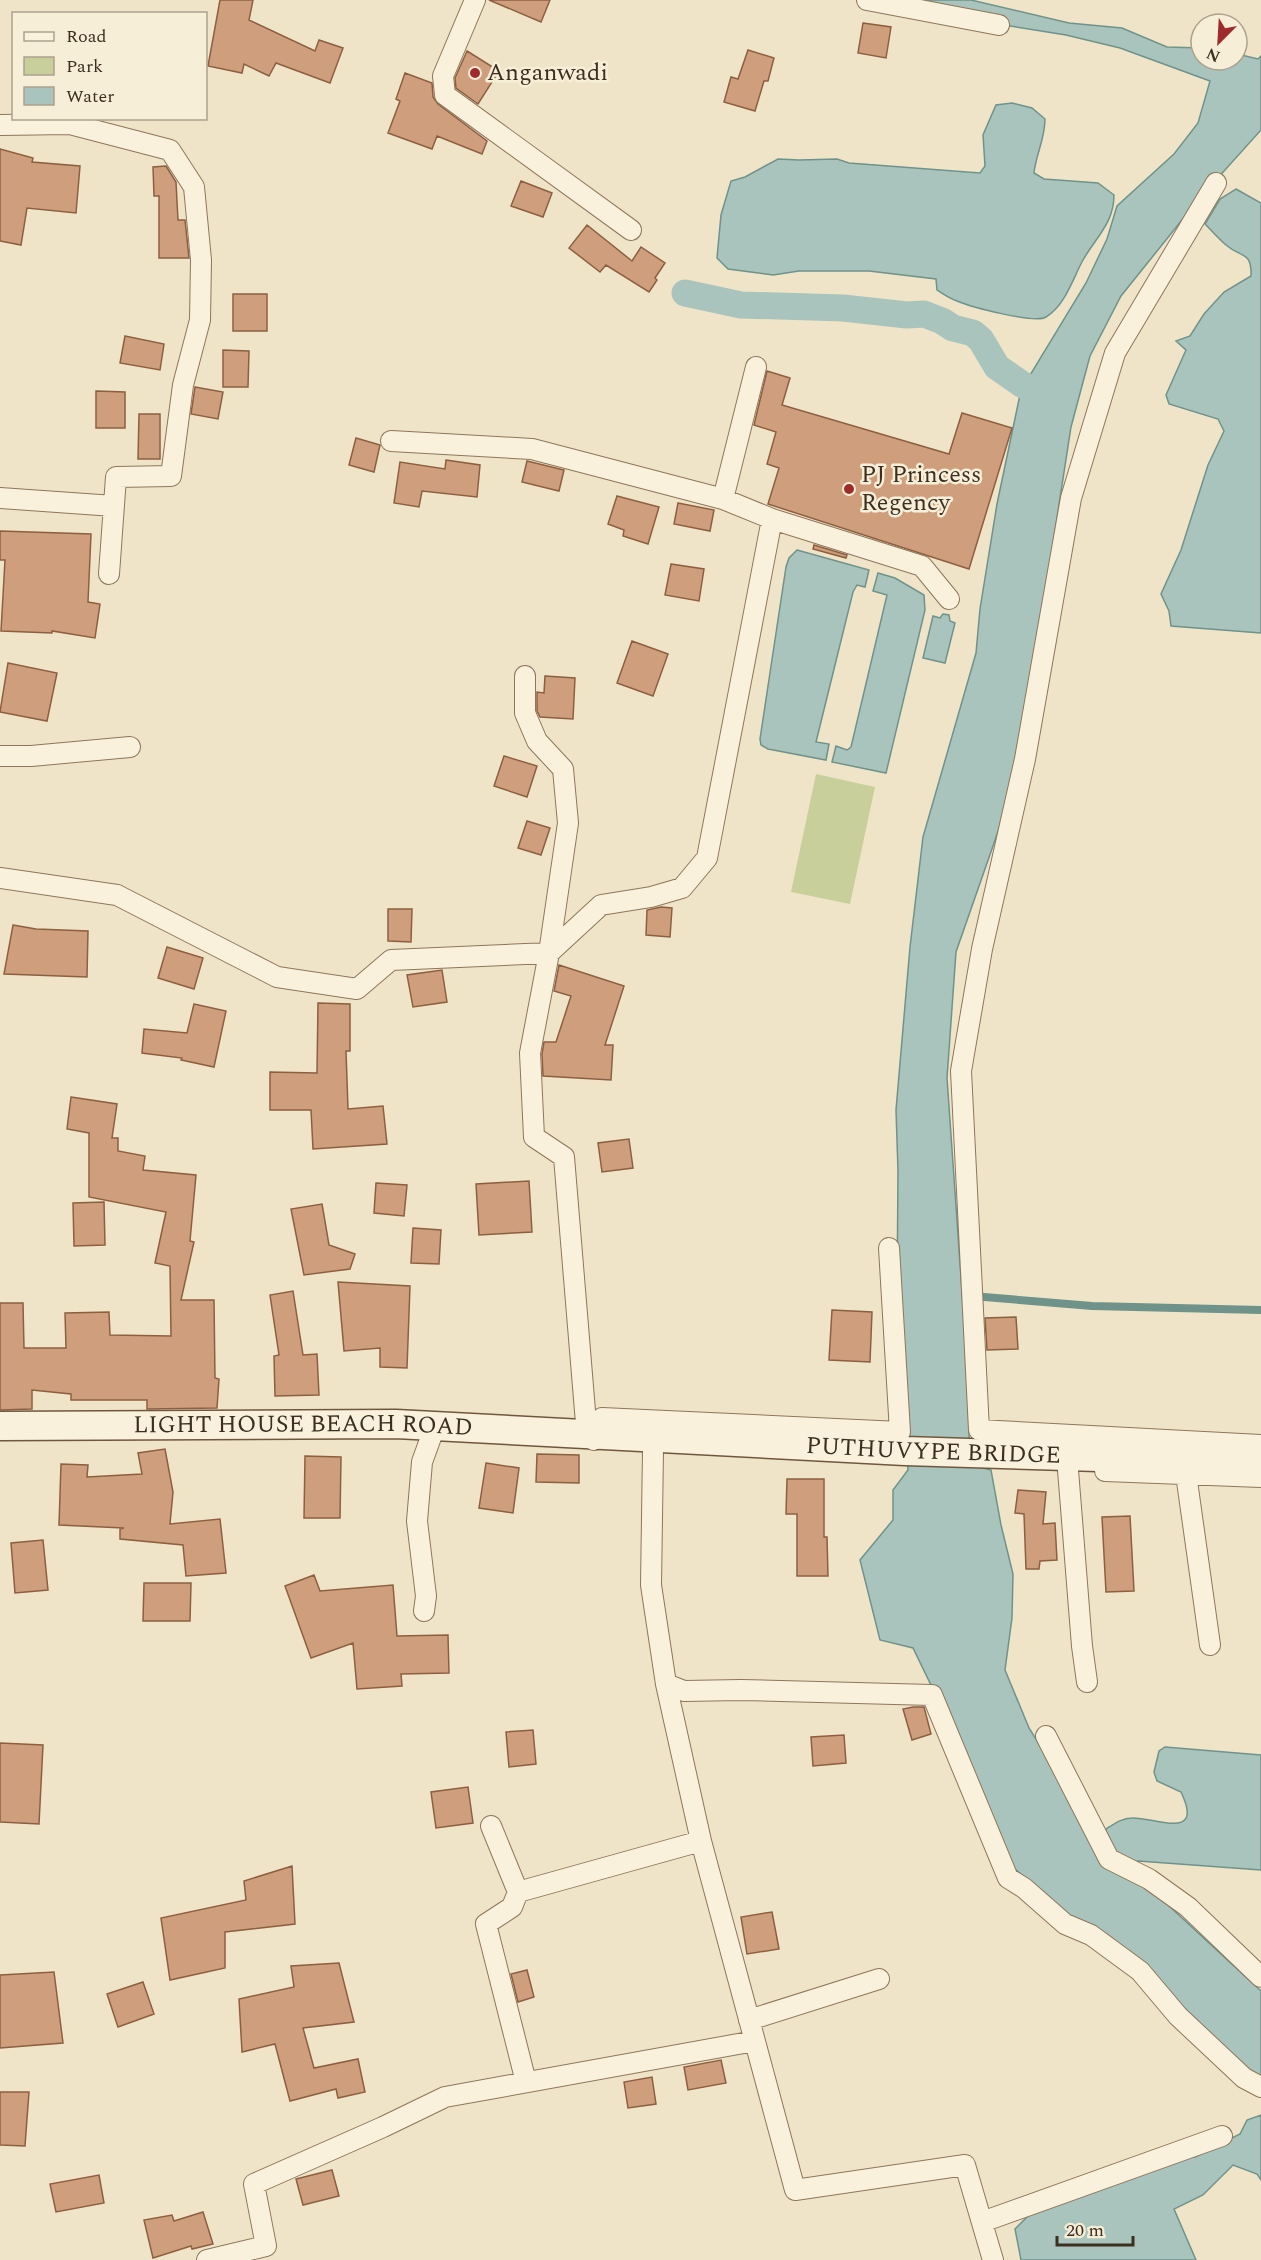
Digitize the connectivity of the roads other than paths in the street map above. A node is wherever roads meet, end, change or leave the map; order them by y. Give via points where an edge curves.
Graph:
1 (475, 0) edge
2 (867, 0) edge
3 (999, 25) dead end
4 (0, 125) edge
5 (1216, 183) dead end
6 (631, 230) dead end
7 (756, 367) dead end
8 (391, 441) dead end
9 (0, 498) edge
10 (723, 499) junction
11 (114, 506) junction
12 (772, 519) junction
13 (109, 574) dead end
14 (949, 599) dead end
15 (525, 676) dead end
16 (130, 747) dead end
17 (0, 756) edge
18 (0, 878) edge
19 (549, 953) junction
20 (890, 1248) dead end
21 (0, 1426) edge
22 (435, 1426) junction
23 (596, 1435) junction
24 (1261, 1445) edge
25 (653, 1450) junction
26 (1261, 1462) edge
27 (895, 1463) dead end
28 (992, 1466) dead end
29 (1068, 1470) junction
30 (1186, 1474) junction
31 (1261, 1477) edge
32 (424, 1611) dead end
33 (1210, 1645) dead end
34 (1087, 1682) dead end
35 (666, 1684) junction
36 (1046, 1736) dead end
37 (492, 1826) dead end
38 (701, 1841) junction
39 (518, 1892) junction
40 (1261, 1977) edge
41 (879, 1979) dead end
42 (749, 2020) junction
43 (755, 2041) junction
44 (526, 2082) junction
45 (1261, 2087) edge
46 (1222, 2136) dead end
47 (982, 2222) junction
48 (207, 2260) edge
49 (993, 2260) edge

1 - 6 street via 444,76 445,95
2 - 3 street
4 - 11 street via 70,124 170,150 194,187 201,260 200,320 183,385 171,476 116,477
5 - 24 street via 1115,353 1071,498 1025,759 982,950 961,1071 979,1430
7 - 10 street
8 - 10 street via 532,449
9 - 11 street
10 - 12 street
11 - 13 street
12 - 14 street via 922,566
12 - 19 street via 707,858 682,888 601,905
15 - 19 street via 525,713 537,741 562,769 568,823
16 - 17 street
18 - 19 street via 117,895 277,977 357,989 391,960
19 - 23 street via 530,1053 534,1137 564,1157
20 - 23 street via 900,1432 602,1418
21 - 22 main road, LIGHT HOUSE BEACH ROAD
22 - 23 main road, LIGHT HOUSE BEACH ROAD
22 - 32 street via 422,1462 417,1521 426,1596
23 - 25 street via 605,1448
23 - 26 main road, PUTHUVYPE BRIDGE via 916,1451
25 - 27 street
25 - 35 street via 651,1585
28 - 29 street
29 - 30 street
29 - 34 street
30 - 31 street
30 - 33 street
35 - 38 street
35 - 45 street via 684,1691 932,1695 1008,1878 1065,1924 1091,1935 1140,1971 1178,2016 1244,2078
36 - 40 street via 1109,1859 1149,1879 1188,1907
37 - 39 street
38 - 39 street
38 - 42 street
39 - 44 street via 512,1907 486,1924
41 - 42 street
42 - 43 street
43 - 44 street
43 - 47 street via 795,2190 965,2165
44 - 48 street via 445,2097 254,2184 266,2246
46 - 47 street
47 - 49 street

